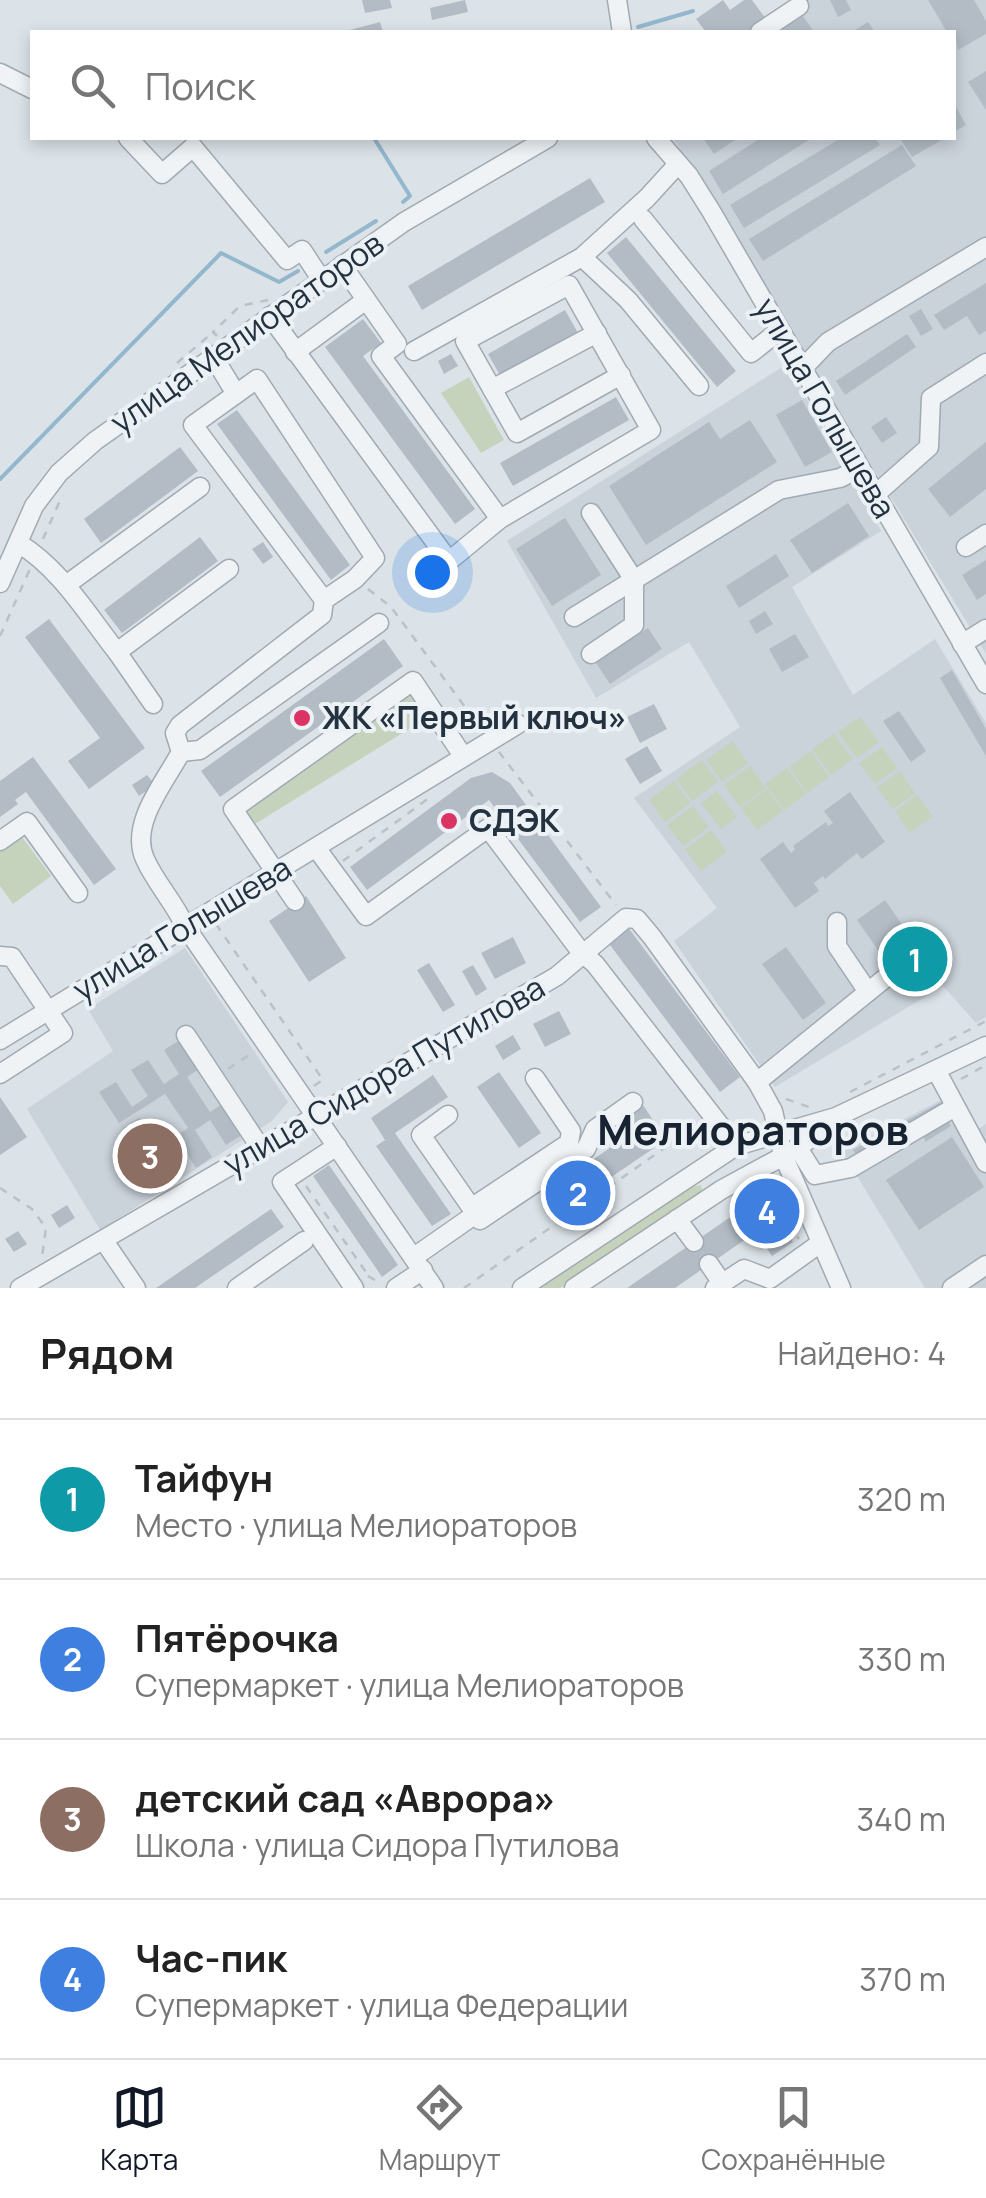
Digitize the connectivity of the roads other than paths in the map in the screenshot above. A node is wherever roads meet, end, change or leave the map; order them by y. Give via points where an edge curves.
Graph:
1 (618, 0) edge
2 (799, 6) dead end
3 (622, 30) edge
4 (763, 30) edge
5 (0, 74) edge
6 (30, 89) edge
7 (130, 140) edge
8 (544, 140) edge
9 (658, 140) edge
10 (678, 164) junction
11 (643, 218) dead end
12 (986, 247) edge
13 (582, 257) junction
14 (342, 265) junction
15 (322, 279) junction
16 (366, 300) junction
17 (270, 316) junction
18 (780, 330) junction
19 (597, 333) junction
20 (414, 351) dead end
21 (296, 352) junction
22 (212, 356) junction
23 (986, 364) edge
24 (802, 368) junction
25 (621, 374) junction
26 (699, 386) dead end
27 (492, 389) junction
28 (236, 394) junction
29 (860, 468) junction
30 (200, 487) dead end
31 (876, 494) junction
32 (592, 513) dead end
33 (500, 519) junction
34 (986, 534) edge
35 (18, 543) junction
36 (966, 547) dead end
37 (230, 568) dead end
38 (634, 580) junction
39 (0, 583) edge
40 (66, 585) junction
41 (324, 600) junction
42 (574, 617) dead end
43 (378, 623) dead end
44 (986, 630) edge
45 (962, 644) junction
46 (117, 652) junction
47 (591, 654) dead end
48 (986, 684) edge
49 (154, 704) dead end
50 (518, 724) dead end
51 (181, 752) junction
52 (464, 756) junction
53 (0, 841) edge
54 (317, 848) junction
55 (276, 872) junction
56 (78, 893) dead end
57 (295, 901) dead end
58 (837, 922) dead end
59 (185, 926) junction
60 (581, 952) junction
61 (0, 956) edge
62 (904, 962) dead end
63 (868, 992) junction
64 (50, 1010) junction
65 (186, 1035) dead end
66 (0, 1040) edge
67 (986, 1046) edge
68 (936, 1070) junction
69 (0, 1074) edge
70 (535, 1078) dead end
71 (757, 1082) junction
72 (632, 1102) dead end
73 (956, 1106) junction
74 (316, 1115) junction
75 (448, 1115) dead end
76 (836, 1117) junction
77 (778, 1132) junction
78 (337, 1146) junction
79 (736, 1146) junction
80 (260, 1147) junction
81 (790, 1152) junction
82 (986, 1163) edge
83 (474, 1211) junction
84 (677, 1219) junction
85 (104, 1240) junction
86 (304, 1241) dead end
87 (694, 1242) dead end
88 (819, 1244) junction
89 (419, 1264) junction
90 (709, 1264) dead end
91 (986, 1265) edge
92 (389, 1286) edge
93 (719, 1286) edge
94 (26, 1287) edge
95 (136, 1288) edge
96 (237, 1288) edge
97 (354, 1288) edge
98 (434, 1288) edge
99 (522, 1288) edge
100 (574, 1288) edge
101 (841, 1288) edge
102 (952, 1288) edge

1 - 3 street
2 - 4 street
5 - 6 street
7 - 15 street via 162,174 193,147 287,260 302,250
8 - 14 street, улица Мелиораторов
9 - 10 street, улица Голышева
10 - 13 street
10 - 18 street, улица Голышева
11 - 18 street via 751,353
12 - 24 street via 828,342
13 - 20 street
13 - 26 street via 628,300
14 - 15 street, улица Мелиораторов
14 - 16 street
15 - 17 street, улица Мелиораторов
16 - 21 street
16 - 33 street via 398,344 381,356
17 - 21 street
17 - 22 street, улица Мелиораторов
18 - 24 street, улица Голышева
19 - 25 street
19 - 27 street
19 - 27 street via 569,284 464,341
21 - 33 street via 449,561
22 - 28 street
22 - 35 street, улица Мелиораторов via 59,473
23 - 31 street via 931,398 929,447
24 - 29 street, улица Голышева
25 - 27 street via 517,433
25 - 33 street via 651,430
28 - 41 street via 193,426
28 - 41 street via 256,378 376,558
29 - 31 street, улица Голышева
29 - 38 street via 780,490
30 - 40 street
31 - 45 street, улица Голышева
32 - 38 street
34 - 36 street
35 - 39 street, улица Мелиораторов
35 - 40 street
37 - 46 street
38 - 42 street
38 - 47 street via 634,626
40 - 46 street
41 - 51 street via 322,615 180,725
43 - 51 street via 200,750
44 - 45 street
45 - 48 street, улица Голышева
46 - 49 street
50 - 52 street, улица Голышева
51 - 59 street via 140,826 140,845
52 - 54 street, улица Голышева
52 - 55 street via 414,681 234,809
53 - 56 street via 27,822
54 - 55 street, улица Голышева
54 - 60 street via 366,916 488,828
55 - 57 street
55 - 59 street, улица Голышева
58 - 63 street via 837,946
59 - 64 street, улица Голышева
59 - 74 street
60 - 71 street, улица Сидора Путилова via 626,918 637,919
60 - 74 street, улица Сидора Путилова via 557,976
60 - 79 street
61 - 64 street via 12,957
62 - 63 street
63 - 71 street
64 - 66 street, улица Голышева
64 - 69 street via 63,1034
65 - 80 street
67 - 68 street
68 - 73 street
68 - 76 street
70 - 83 street via 571,1131 568,1144
71 - 77 street
72 - 83 street via 595,1129 586,1149 480,1220
73 - 81 street via 851,1168 815,1175
73 - 82 street
74 - 78 street
74 - 80 street, улица Сидора Путилова
75 - 83 street via 421,1134
76 - 77 street
76 - 81 street
77 - 79 street
77 - 81 street
78 - 89 street
78 - 97 street via 282,1182
79 - 99 street
80 - 85 street, улица Сидора Путилова
81 - 84 street
81 - 88 street
83 - 89 street
84 - 87 street
84 - 100 street
85 - 94 street, улица Сидора Путилова
85 - 95 street
86 - 96 street
88 - 93 street via 768,1280 744,1269
88 - 101 street
89 - 92 street
89 - 98 street
90 - 93 street
91 - 102 street

